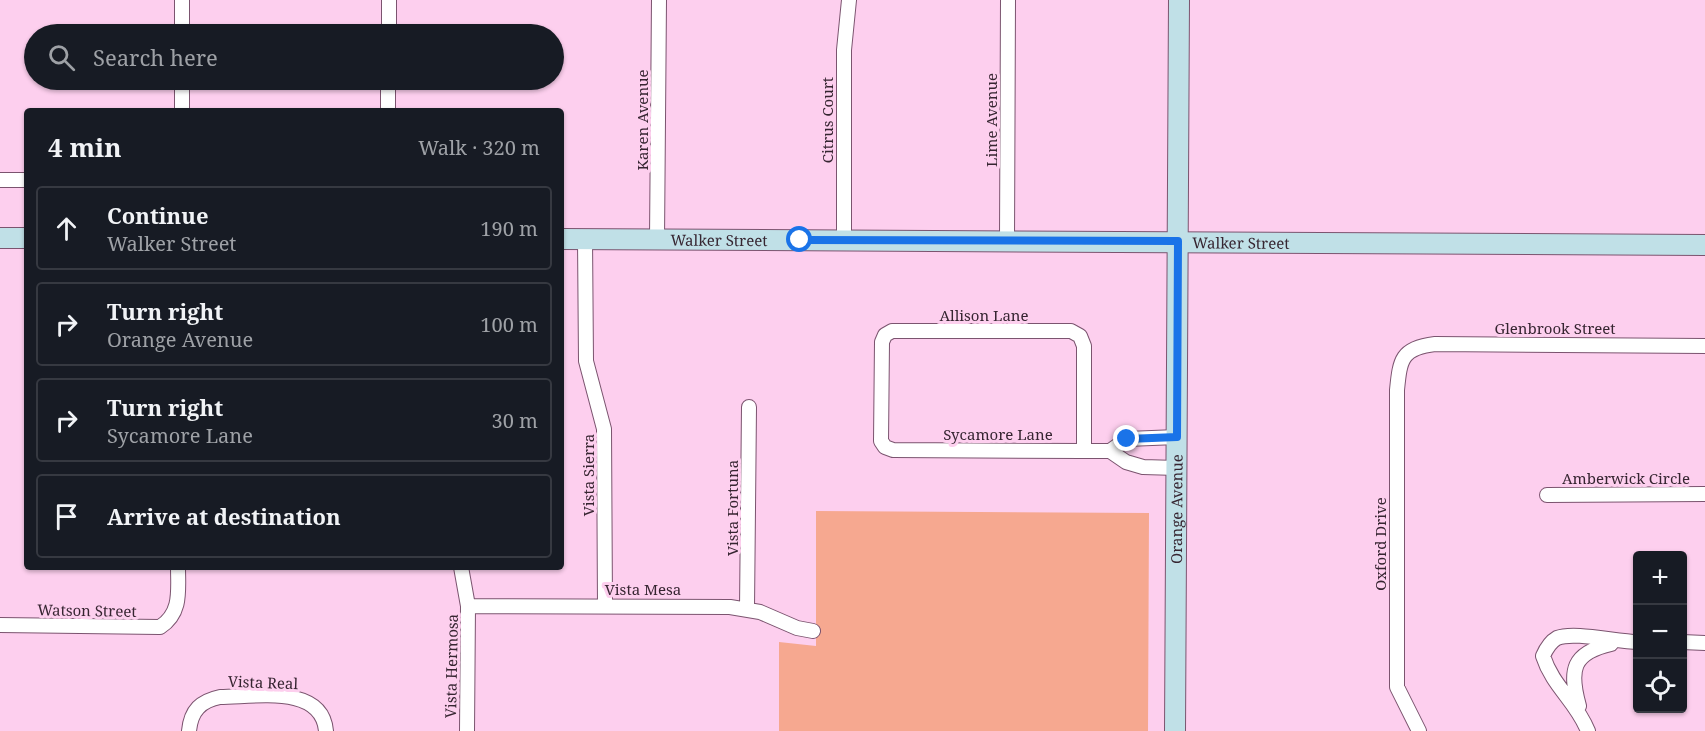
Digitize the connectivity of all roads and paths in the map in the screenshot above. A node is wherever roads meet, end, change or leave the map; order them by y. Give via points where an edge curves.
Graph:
1 (182, 0) edge
2 (389, 0) edge
3 (659, 0) edge
4 (849, 0) edge
5 (1008, 0) edge
6 (1179, 0) edge
7 (182, 24) edge
8 (389, 24) edge
9 (182, 90) edge
10 (388, 90) edge
11 (182, 108) edge
12 (388, 108) edge
13 (0, 180) edge
14 (24, 180) edge
15 (0, 238) edge
16 (24, 238) edge
17 (564, 239) edge
18 (585, 239) junction
19 (657, 239) junction
20 (844, 240) junction
21 (1007, 240) junction
22 (1178, 241) junction
23 (1705, 245) edge
24 (1705, 345) edge
25 (1406, 353) joint
26 (749, 407) dead end
27 (1177, 437) junction
28 (885, 447) joint
29 (1084, 451) junction
30 (1110, 451) junction
31 (1177, 468) junction
32 (1547, 495) dead end
33 (1705, 495) edge
34 (178, 570) edge
35 (462, 570) edge
36 (468, 606) junction
37 (605, 606) junction
38 (747, 609) junction
39 (0, 626) edge
40 (813, 631) dead end
41 (1631, 642) edge
42 (1687, 642) edge
43 (1705, 643) edge
44 (1406, 706) junction
45 (1580, 711) junction
46 (189, 731) edge
47 (326, 731) edge
48 (467, 731) edge
49 (1175, 731) edge
50 (1406, 731) edge
51 (1419, 731) edge
52 (1588, 731) edge

1 - 7 street
2 - 8 street
3 - 19 street, Karen Avenue
4 - 20 street, Citrus Court via 844,50
5 - 21 street, Lime Avenue
6 - 22 main road, Orange Avenue
9 - 11 street
10 - 12 street
13 - 14 street
15 - 16 main road
17 - 18 main road, Walker Street
18 - 19 main road, Walker Street
18 - 37 street, Vista Sierra via 586,361 604,429
19 - 20 main road, Walker Street
20 - 21 main road, Walker Street
21 - 22 main road, Walker Street
22 - 23 main road, Walker Street
22 - 27 main road, Orange Avenue
24 - 25 street, Glenbrook Street via 1435,344
25 - 44 street, Oxford Drive via 1399,367 1397,390 1395,548 1397,687
26 - 38 street, Vista Fortuna
27 - 30 street, Sycamore Lane via 1127,439
27 - 31 main road, Orange Avenue
28 - 29 street, Sycamore Lane
28 - 29 street, Allison Lane via 881,441 885,335 892,331 1071,331 1080,336 1084,346
29 - 30 street, Sycamore Lane
30 - 31 street, Sycamore Lane via 1143,467
31 - 49 main road, Orange Avenue
32 - 33 street, Amberwick Circle
34 - 39 street, Watson Street via 178,602 170,619 160,627
35 - 36 street, Vista Hermosa
36 - 37 street, Vista Mesa
36 - 48 street, Vista Hermosa
37 - 38 street, Vista Mesa
38 - 40 street, Vista Mesa
41 - 45 street via 1601,646 1578,660 1573,679
41 - 45 street via 1572,636 1558,638 1548,645 1543,656 1547,671
42 - 43 street
44 - 50 street
44 - 51 street, Oxford Drive
45 - 52 street
46 - 47 street, Vista Real via 199,705 220,697 299,698 318,708

